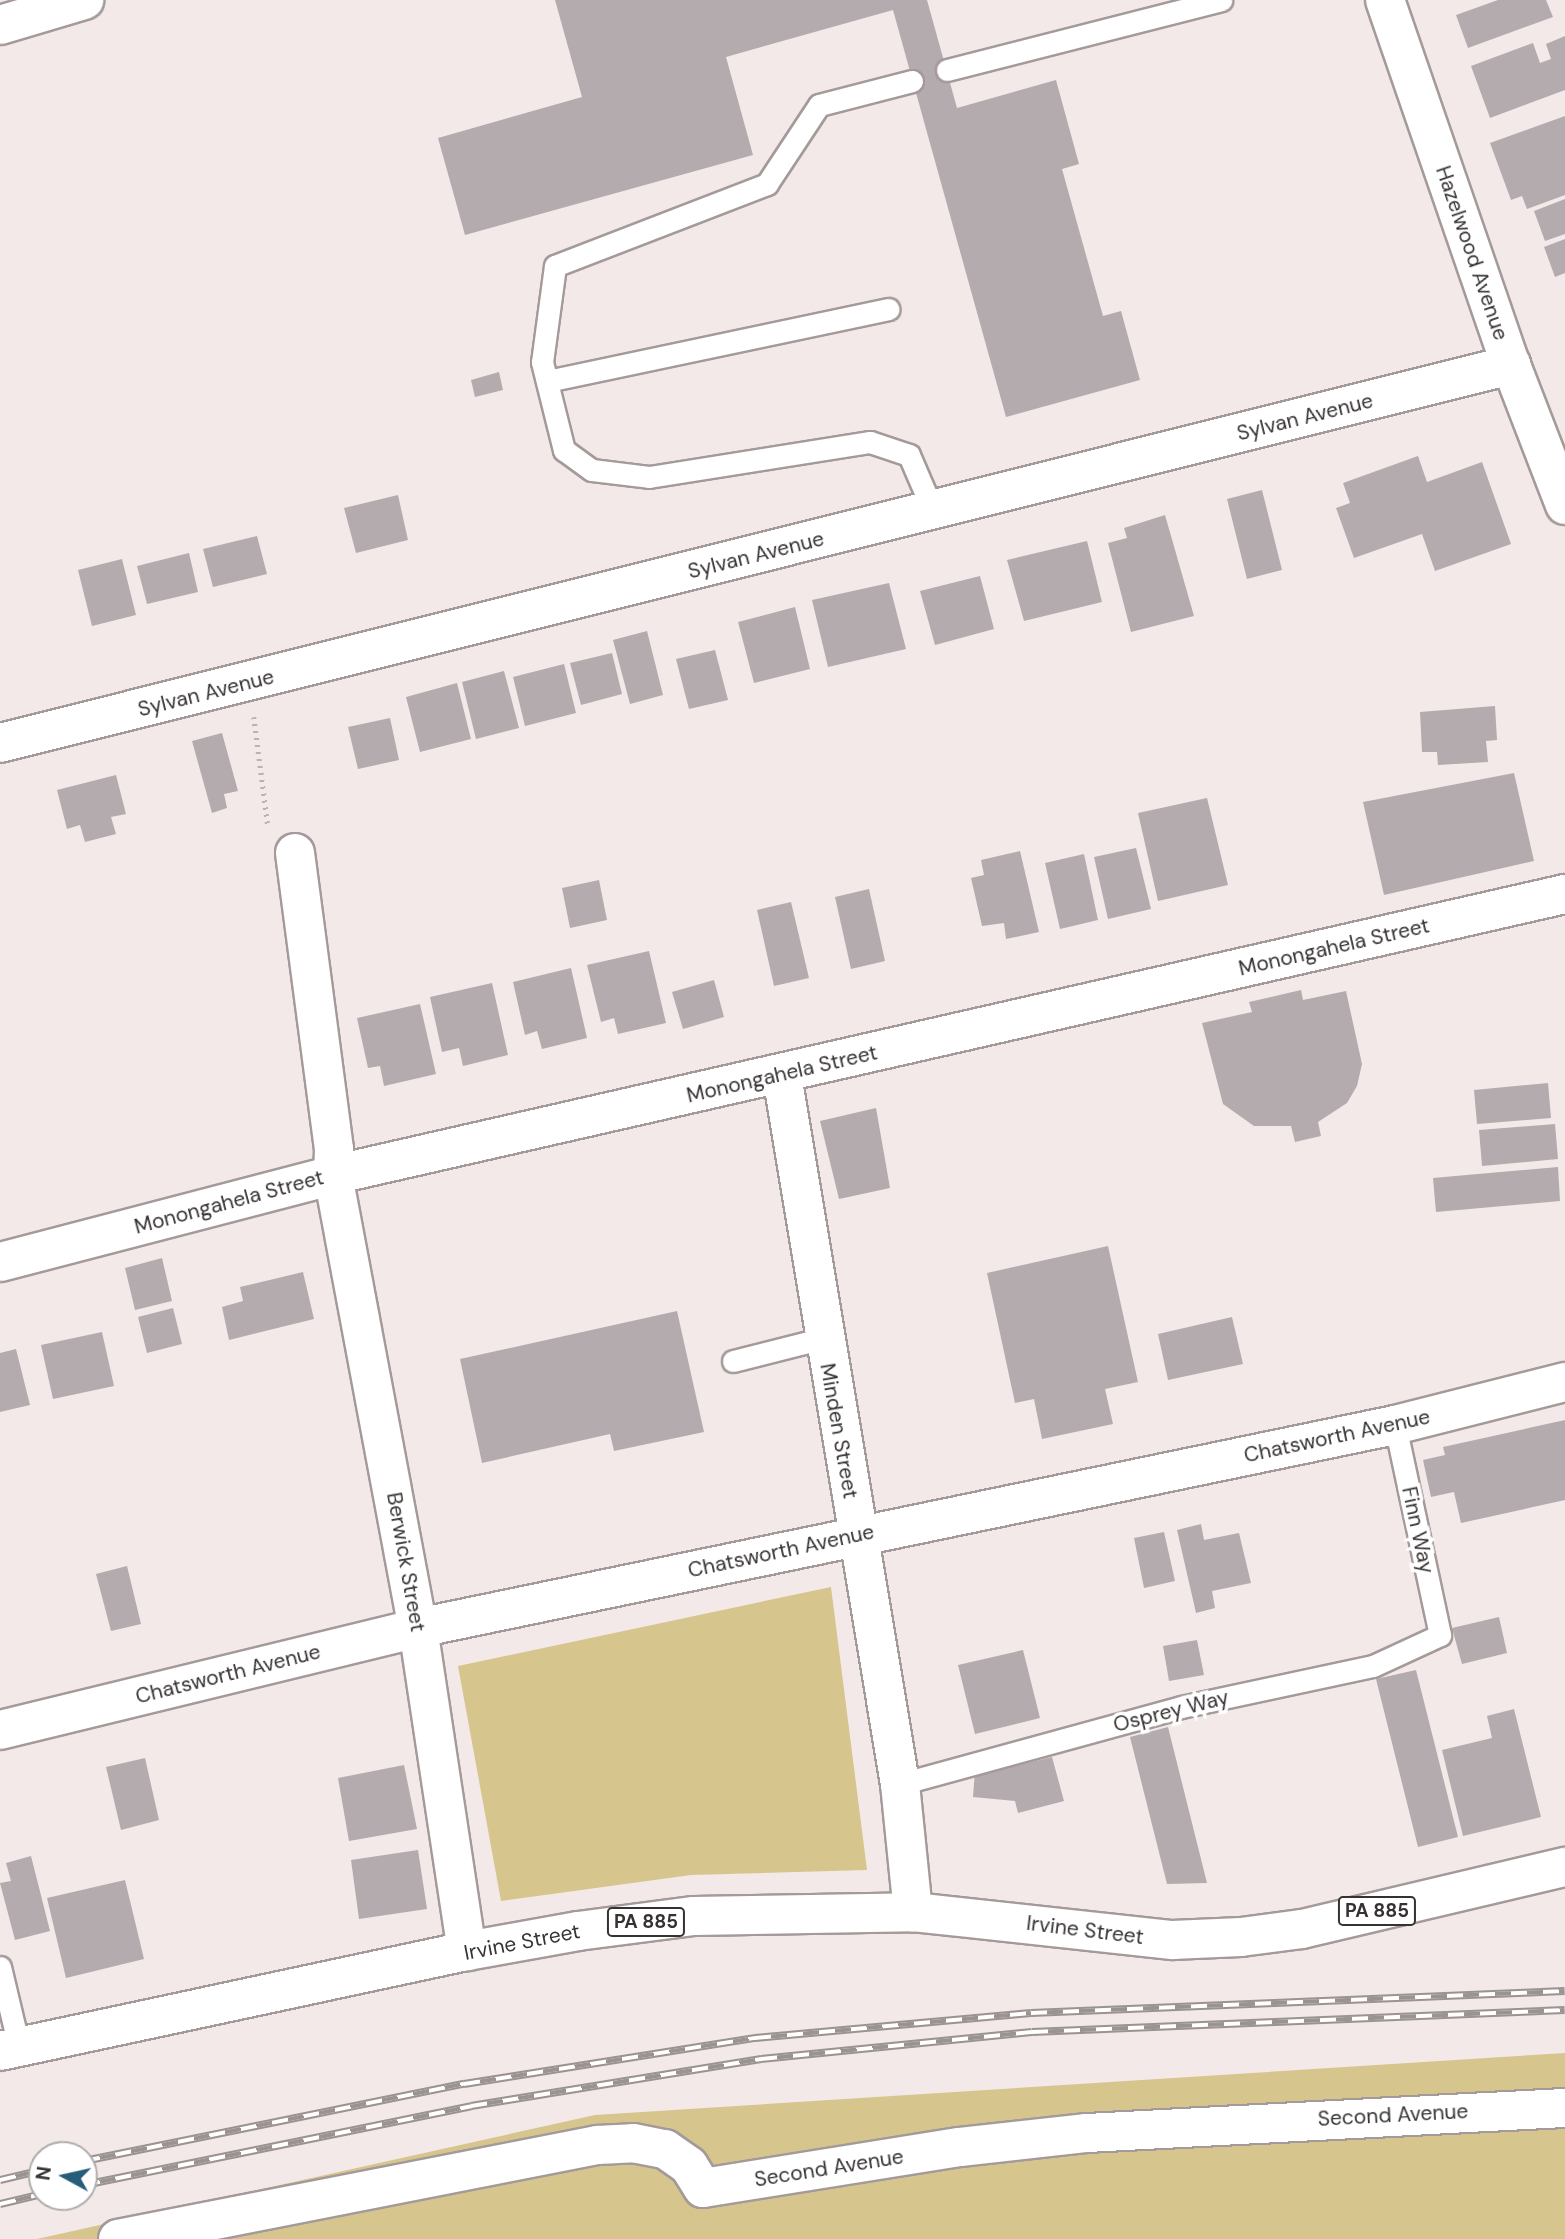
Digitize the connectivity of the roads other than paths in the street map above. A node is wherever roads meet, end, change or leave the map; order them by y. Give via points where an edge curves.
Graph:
1 (85, 0) edge
2 (1221, 0) edge
3 (1385, 0) edge
4 (0, 25) edge
5 (947, 70) dead end
6 (912, 81) dead end
7 (888, 309) dead end
8 (1511, 365) junction
9 (547, 381) junction
10 (1565, 505) edge
11 (933, 511) junction
12 (0, 743) edge
13 (295, 853) dead end
14 (1565, 894) edge
15 (782, 1075) junction
16 (333, 1175) junction
17 (0, 1262) edge
18 (824, 1338) junction
19 (733, 1361) dead end
20 (1565, 1382) edge
21 (1395, 1425) junction
22 (856, 1535) junction
23 (418, 1628) junction
24 (1440, 1634) joint
25 (0, 1730) edge
26 (900, 1784) junction
27 (1565, 1867) edge
28 (914, 1912) junction
29 (467, 1951) junction
30 (0, 1966) edge
31 (10, 2049) edge
32 (1565, 2108) edge
33 (118, 2239) edge

1 - 4 street
2 - 5 lane
3 - 8 street, Hazelwood Avenue
6 - 9 lane via 819,104 767,184 555,266 542,362
7 - 9 lane
8 - 10 street, Hazelwood Avenue
8 - 11 street, Sylvan Avenue
9 - 11 lane via 564,450 592,471 649,477 870,443 909,455
11 - 12 street, Sylvan Avenue
13 - 16 street, Berwick Street via 334,1149
14 - 15 street, Monongahela Street
15 - 16 street, Monongahela Street
15 - 18 street, Minden Street
16 - 17 street, Monongahela Street
16 - 23 street, Berwick Street
18 - 19 lane
18 - 22 street, Minden Street
20 - 21 street, Chatsworth Avenue
21 - 22 street, Chatsworth Avenue
21 - 24 lane, Finn Way
22 - 23 street, Chatsworth Avenue
22 - 26 street, Minden Street
23 - 25 street, Chatsworth Avenue
23 - 29 street, Berwick Street
24 - 26 lane, Osprey Way via 1374,1666 1181,1707
26 - 28 street, Minden Street
27 - 28 street, Irvine Street / PA 885 via 1302,1928 1241,1937 1172,1940
28 - 29 street, Irvine Street / PA 885 via 694,1916
29 - 31 street, Irvine Street / PA 885
30 - 31 lane
32 - 33 street, Second Avenue via 1087,2133 960,2147 704,2188 689,2166 665,2149 633,2143 598,2145

